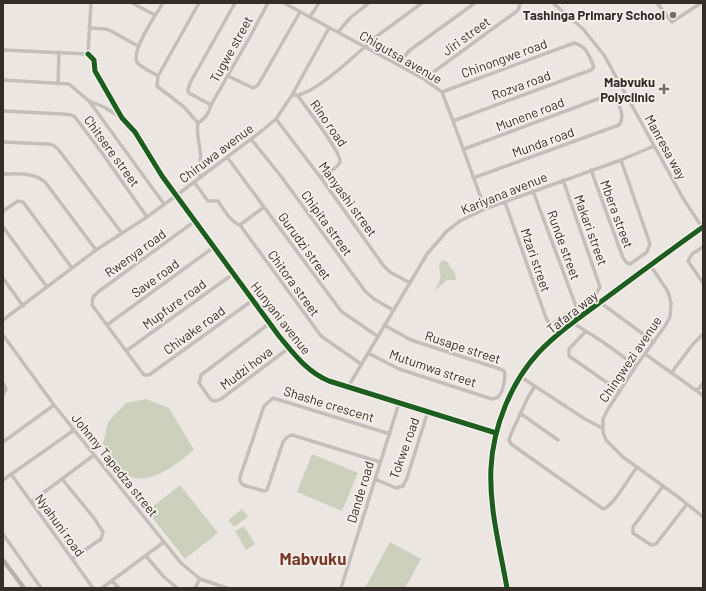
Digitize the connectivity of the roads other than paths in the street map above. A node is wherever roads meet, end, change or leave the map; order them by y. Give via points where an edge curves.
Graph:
1 (91, 3) edge
2 (132, 3) edge
3 (162, 3) edge
4 (199, 3) edge
5 (235, 3) edge
6 (268, 3) edge
7 (284, 3) edge
8 (319, 3) edge
9 (369, 3) edge
10 (422, 3) edge
11 (475, 3) edge
12 (520, 3) edge
13 (553, 3) edge
14 (657, 3) edge
15 (701, 3) edge
16 (138, 4) edge
17 (300, 12) junction
18 (155, 16) junction
19 (310, 17) junction
20 (89, 28) junction
21 (329, 28) junction
22 (338, 32) junction
23 (574, 43) joint
24 (138, 46) junction
25 (365, 48) junction
26 (3, 50) edge
27 (59, 52) junction
28 (88, 54) junction
29 (398, 64) junction
30 (158, 76) junction
31 (228, 76) junction
32 (424, 79) junction
33 (3, 80) edge
34 (58, 84) junction
35 (442, 92) junction
36 (292, 95) junction
37 (298, 96) junction
38 (603, 97) joint
39 (88, 100) junction
40 (211, 104) junction
41 (3, 111) edge
42 (122, 118) junction
43 (276, 119) junction
44 (454, 121) junction
45 (198, 123) junction
46 (251, 139) junction
47 (3, 142) edge
48 (654, 146) junction
49 (464, 149) junction
50 (227, 157) junction
51 (621, 160) junction
52 (591, 170) junction
53 (3, 174) edge
54 (200, 177) junction
55 (321, 178) junction
56 (473, 178) junction
57 (562, 180) junction
58 (194, 182) junction
59 (533, 191) junction
60 (177, 195) junction
61 (505, 202) junction
62 (164, 204) junction
63 (264, 207) junction
64 (484, 209) junction
65 (3, 211) edge
66 (147, 217) junction
67 (195, 221) junction
68 (240, 226) junction
69 (3, 227) edge
70 (702, 227) edge
71 (122, 232) junction
72 (214, 247) junction
73 (703, 247) edge
74 (96, 250) junction
75 (650, 266) junction
76 (72, 268) junction
77 (233, 274) junction
78 (3, 278) edge
79 (410, 283) junction
80 (703, 283) edge
81 (47, 287) junction
82 (253, 300) junction
83 (601, 303) junction
84 (23, 306) junction
85 (576, 306) junction
86 (393, 310) junction
87 (3, 320) edge
88 (270, 323) junction
89 (573, 323) junction
90 (107, 325) junction
91 (384, 325) junction
92 (586, 331) junction
93 (703, 334) edge
94 (3, 335) edge
95 (377, 336) junction
96 (654, 342) junction
97 (289, 348) junction
98 (126, 351) junction
99 (368, 353) junction
100 (645, 354) junction
101 (361, 364) junction
102 (636, 366) junction
103 (672, 372) junction
104 (521, 377) junction
105 (3, 383) edge
106 (703, 383) edge
107 (535, 386) junction
108 (348, 387) junction
109 (619, 391) junction
110 (697, 391) junction
111 (3, 395) edge
112 (703, 396) edge
113 (492, 398) joint
114 (399, 403) junction
115 (54, 405) junction
116 (428, 411) junction
117 (520, 413) junction
118 (602, 428) junction
119 (74, 430) junction
120 (496, 433) junction
121 (390, 434) junction
122 (558, 440) dead end
123 (3, 442) edge
124 (94, 455) junction
125 (380, 462) junction
126 (637, 467) junction
127 (11, 474) junction
128 (62, 479) junction
129 (375, 479) junction
130 (3, 480) edge
131 (663, 486) junction
132 (31, 502) junction
133 (687, 504) junction
134 (703, 517) edge
135 (3, 534) edge
136 (164, 542) junction
137 (146, 556) junction
138 (72, 559) junction
139 (3, 560) edge
140 (200, 579) junction
141 (112, 581) junction
142 (24, 588) edge
143 (41, 588) edge
144 (93, 588) edge
145 (102, 588) edge
146 (119, 588) edge
147 (177, 588) edge
148 (195, 588) edge
149 (227, 588) edge
150 (341, 588) edge
151 (507, 588) edge

1 - 20 street
2 - 16 street
3 - 18 street
4 - 30 street
5 - 40 street via 188,87 189,93
6 - 31 street, Tugwe street
7 - 17 street, Chigutsa avenue
8 - 19 street
9 - 22 street via 350,18
10 - 25 street
11 - 29 street via 410,50
12 - 32 street, Jiri street via 517,11
13 - 48 street, Manresa way via 583,29 604,55
14 - 15 street via 672,22
16 - 18 street
17 - 19 street, Chigutsa avenue
17 - 31 street via 258,86 253,88
18 - 24 street
19 - 21 street, Chigutsa avenue
20 - 24 street via 106,29
20 - 28 street
21 - 22 street, Chigutsa avenue
21 - 36 street, Chiruwa avenue
22 - 25 street, Chigutsa avenue
23 - 35 street, Chinongwe road
23 - 44 street, Rozva road via 581,45 588,53 594,68
24 - 30 street via 138,63
25 - 29 street, Chigutsa avenue
25 - 37 street via 330,76
26 - 27 street
27 - 28 street
27 - 34 street
28 - 42 street via 94,60 95,71
29 - 32 street, Chigutsa avenue
30 - 45 street via 157,86
31 - 40 street, Tugwe street
32 - 35 street, Chigutsa avenue
33 - 34 street
34 - 39 street via 69,84
35 - 44 street, Chigutsa avenue
36 - 37 street
36 - 43 street, Chiruwa avenue
37 - 55 street, Rino road via 340,158 338,165
38 - 49 street, Munene road
38 - 56 street, Munda road via 610,97 616,101 622,114 622,122 619,125
39 - 42 street
39 - 62 street
40 - 45 street, Tugwe street via 210,111
41 - 66 street, Chitsere street via 75,117
42 - 60 street, Hunyani avenue via 135,132
43 - 46 street, Chiruwa avenue
43 - 55 street, Manyashi street
44 - 49 street, Chigutsa avenue
45 - 54 street
46 - 50 street, Chiruwa avenue
46 - 86 street, Chipita street via 365,291
47 - 71 street via 53,145
48 - 51 street, Kariyana avenue
48 - 70 street, Manresa way
49 - 56 street, Chigutsa avenue
50 - 54 street, Chiruwa avenue
50 - 63 street, Gurudzi street
51 - 52 street, Kariyana avenue
51 - 52 street, Mbera street via 650,244 647,252 632,263 627,263 620,249
52 - 57 street, Kariyana avenue
53 - 74 street via 33,175 46,182
54 - 58 street, Chiruwa avenue
55 - 79 street, Manyashi street via 383,265
56 - 64 street, Chigutsa avenue
57 - 59 street, Kariyana avenue
57 - 85 street, Makari street via 600,286 597,292
58 - 60 street, Chiruwa avenue
58 - 68 street, Chitora street via 208,201 218,201 230,218
59 - 61 street, Kariyana avenue
59 - 85 street, Runde street
60 - 62 street, Chiruwa avenue
60 - 67 street, Hunyani avenue
61 - 64 street, Kariyana avenue
61 - 85 street, Mzari street via 547,321 556,322
62 - 66 street, Chiruwa avenue
63 - 68 street
63 - 95 street, Gurudzi street via 341,311
64 - 79 street, Kariyana avenue via 447,231 427,254
65 - 76 street via 18,201 23,202
66 - 71 street, Chiruwa avenue
67 - 72 street, Hunyani avenue
67 - 90 street, Rwenya road via 98,292 92,304
68 - 101 street, Chitora street via 321,336
69 - 81 street
70 - 75 street, Tafara way
71 - 74 street, Chiruwa avenue
72 - 77 street, Hunyani avenue
72 - 90 street, Save road
73 - 80 street via 688,260
74 - 76 street, Chiruwa avenue
75 - 83 street, Tafara way
75 - 96 street, Chingwezi avenue via 667,290 671,303 668,320
76 - 81 street, Chiruwa avenue
77 - 82 street, Hunyani avenue
77 - 98 street, Mupfure road
78 - 84 street
79 - 86 street, Kariyana avenue
81 - 84 street, Chiruwa avenue
82 - 88 street, Hunyani avenue
82 - 98 street, Chivake road via 152,373 144,375
83 - 89 street, Tafara way
83 - 96 street
84 - 87 street, Chiruwa avenue
86 - 91 street, Kariyana avenue
88 - 97 street, Hunyani avenue
88 - 97 street, Mudzi hova via 200,375 199,383 211,400 221,399
89 - 92 street
89 - 104 street, Tafara way via 538,353
90 - 98 street
91 - 95 street, Kariyana avenue
91 - 113 street, Rusape street via 411,340 504,371 505,377 499,396
92 - 102 street
92 - 109 street via 569,349 569,355
93 - 103 street
94 - 115 street, Johnny Tapedza street
95 - 99 street, Kariyana avenue
96 - 100 street, Chingwezi avenue
97 - 108 street, Hunyani avenue via 311,371
99 - 101 street, Kariyana avenue
99 - 113 street, Mutumwa street via 399,368
100 - 102 street, Chingwezi avenue
100 - 103 street
101 - 108 street, Kariyana avenue
102 - 109 street, Chingwezi avenue
103 - 110 street
104 - 107 street
104 - 120 street, Tafara way via 506,402
105 - 111 street via 6,389
106 - 110 street
107 - 117 street
107 - 118 street
108 - 114 street, Hunyani avenue
109 - 118 street, Chingwezi avenue via 605,415
110 - 112 street
114 - 116 street, Hunyani avenue
114 - 121 street, Dande road
115 - 119 street, Johnny Tapedza street
115 - 123 street
116 - 120 street, Hunyani avenue
116 - 129 street, Tokwe road via 403,486 396,488
117 - 122 street
117 - 126 street via 510,442 602,509 607,508 614,500
118 - 126 street via 610,444
119 - 124 street, Johnny Tapedza street
119 - 127 street
120 - 151 street, Tafara way via 491,466 491,490
121 - 125 street, Dande road
121 - 125 street, Shashe crescent via 273,398 264,406 240,481 243,485 267,490 283,442 292,436
124 - 128 street
124 - 136 street, Johnny Tapedza street
125 - 129 street, Dande road
126 - 131 street
127 - 130 street
127 - 132 street, Nyahuni road
128 - 132 street
128 - 138 street via 103,532 101,539
129 - 150 street, Dande road
131 - 133 street
131 - 133 street via 633,527 633,533 651,545 656,544
132 - 138 street, Nyahuni road
133 - 134 street
135 - 143 street
136 - 137 street
136 - 140 street, Johnny Tapedza street via 186,568
137 - 141 street
137 - 147 street
138 - 144 street, Nyahuni road
139 - 142 street
140 - 148 street
140 - 149 street, Johnny Tapedza street
141 - 145 street
141 - 146 street

